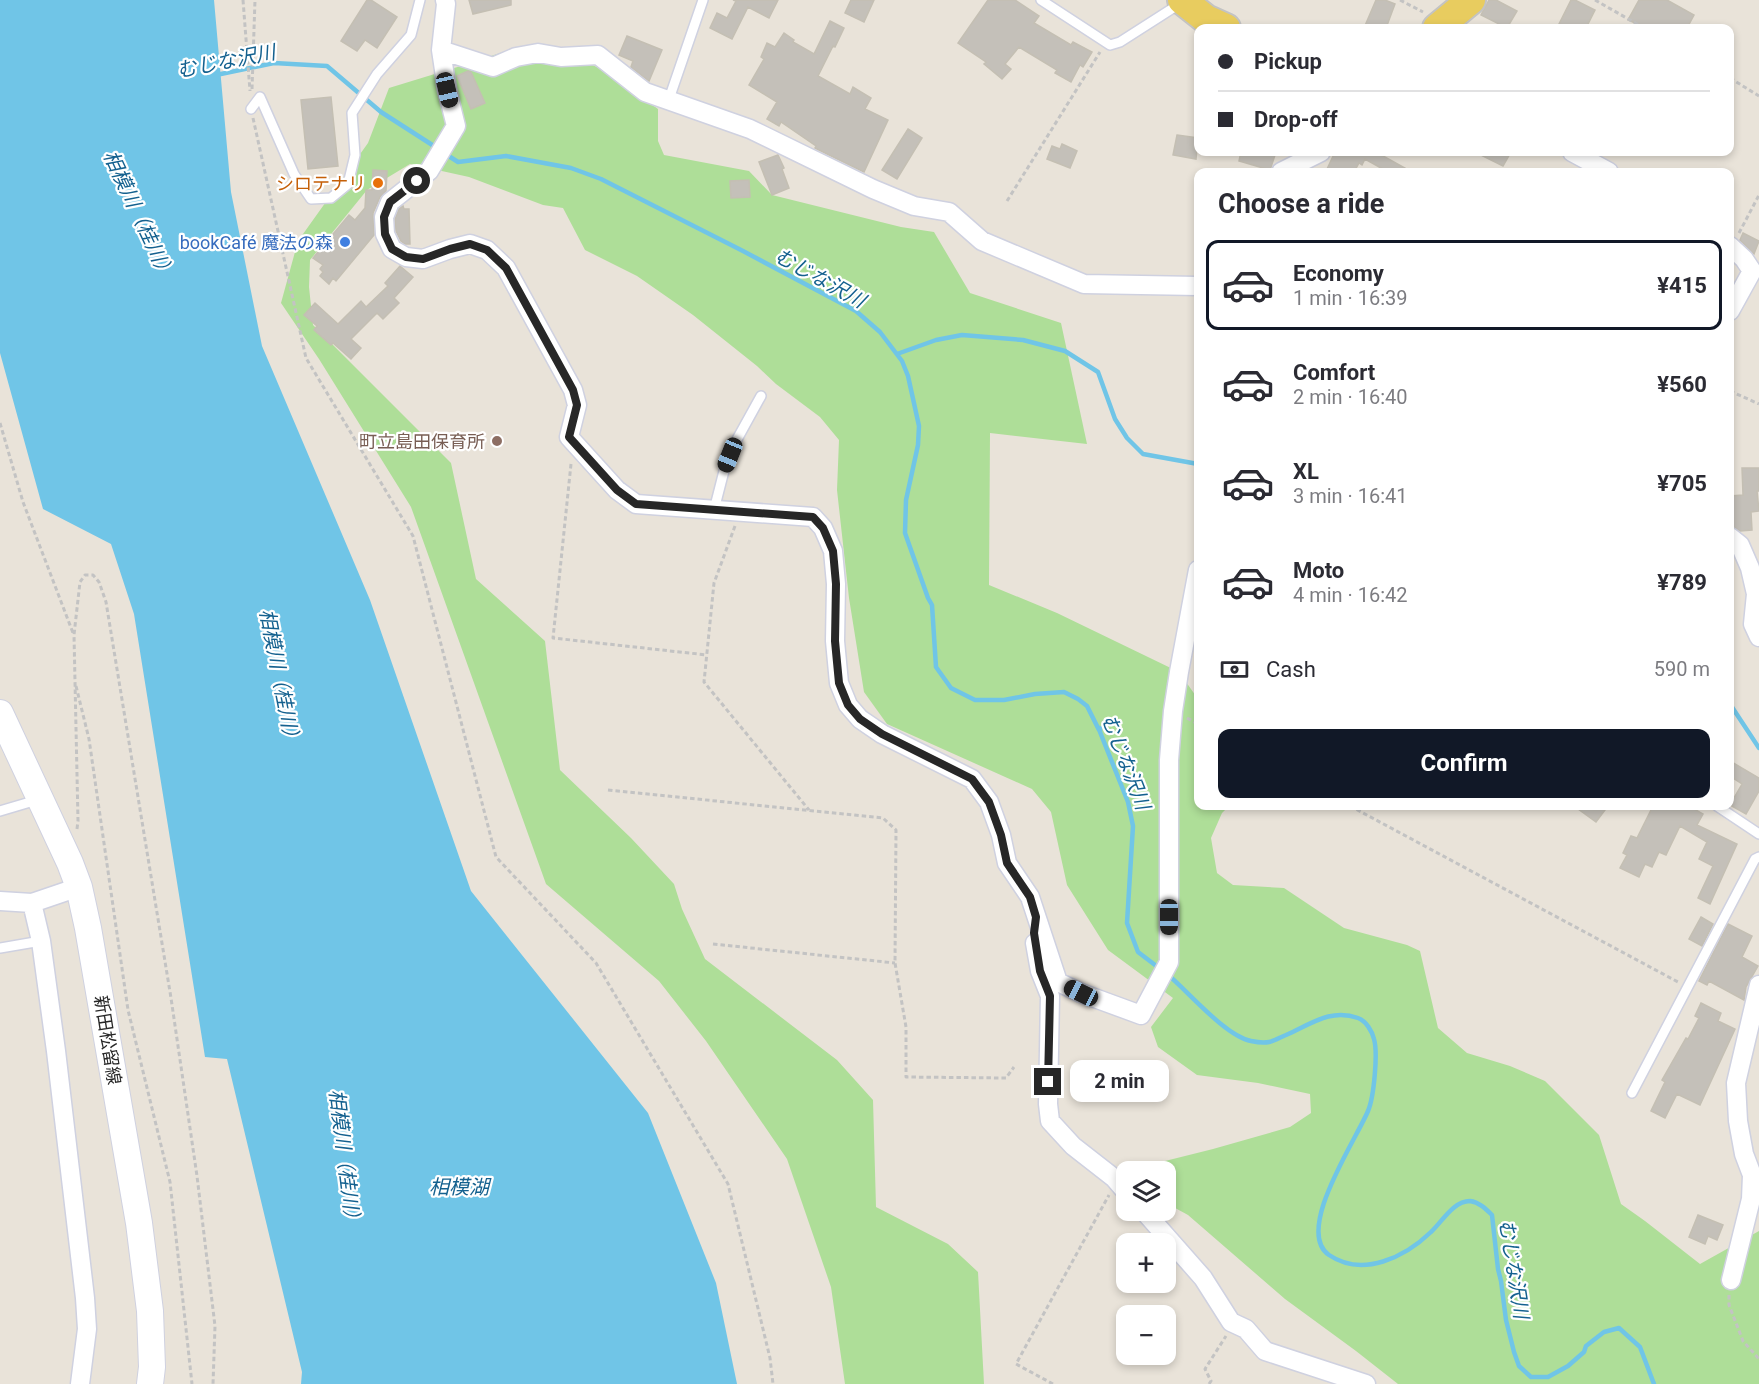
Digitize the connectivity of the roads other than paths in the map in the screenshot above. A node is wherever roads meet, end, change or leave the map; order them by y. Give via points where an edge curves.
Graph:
1 (420, 0) edge
2 (445, 0) edge
3 (703, 0) edge
4 (1041, 0) edge
5 (1471, 0) edge
6 (1183, 1) edge
7 (1217, 24) edge
8 (1442, 24) edge
9 (441, 50) junction
10 (669, 99) junction
11 (251, 109) road end
12 (1313, 156) edge
13 (1580, 156) edge
14 (1289, 168) edge
15 (1602, 168) edge
16 (1734, 250) edge
17 (1755, 274) edge
18 (1194, 286) edge
19 (1734, 305) edge
20 (761, 396) dead end
21 (714, 510) junction
22 (1734, 541) edge
23 (1194, 592) edge
24 (1759, 638) edge
25 (0, 713) edge
26 (40, 799) junction
27 (1723, 810) edge
28 (0, 811) edge
29 (1759, 834) edge
30 (1759, 857) edge
31 (79, 887) junction
32 (0, 901) edge
33 (32, 903) junction
34 (1036, 917) junction
35 (41, 941) junction
36 (0, 948) edge
37 (1759, 985) edge
38 (1632, 1093) dead end
39 (1116, 1182) edge
40 (1153, 1221) edge
41 (1731, 1280) road end
42 (80, 1384) edge
43 (150, 1384) edge
44 (1366, 1384) edge

1 - 11 lane via 411,35 377,74 352,113 355,155 348,184 331,198 311,199 294,174 260,97
2 - 9 street
3 - 10 lane
4 - 6 lane via 1110,45
5 - 8 main road
6 - 7 main road
9 - 10 street via 493,67 538,53 598,56 645,92
9 - 21 street via 456,126 429,171 390,202 384,217 385,234 392,249 406,257 423,259 470,244 487,250 506,268 573,390 577,405 569,437 617,490 636,504
10 - 18 street via 750,129 914,206 949,212 981,242 1084,284
12 - 14 street
13 - 15 street
16 - 17 street
17 - 19 street
20 - 21 lane via 725,467
21 - 34 street via 813,517 823,528 833,551 839,683 848,705 882,734 972,779 989,802 1007,863 1030,897
22 - 24 street via 1750,568 1756,594 1753,624
23 - 34 street via 1178,682 1170,760 1169,962 1141,1015 1058,982
25 - 26 main road, 新田松留線
26 - 28 lane
26 - 31 main road, 新田松留線
27 - 29 lane
30 - 38 lane
31 - 33 street
31 - 43 main road, 新田松留線 via 140,1223 150,1311
32 - 33 street
33 - 35 street
34 - 39 street via 1034,933 1040,971 1050,996 1050,1121 1072,1146
35 - 36 lane
35 - 42 street via 85,1298 87,1329
37 - 41 street via 1736,1083 1738,1121 1752,1175 1751,1199
40 - 44 street via 1203,1278 1231,1322 1246,1329 1265,1351

